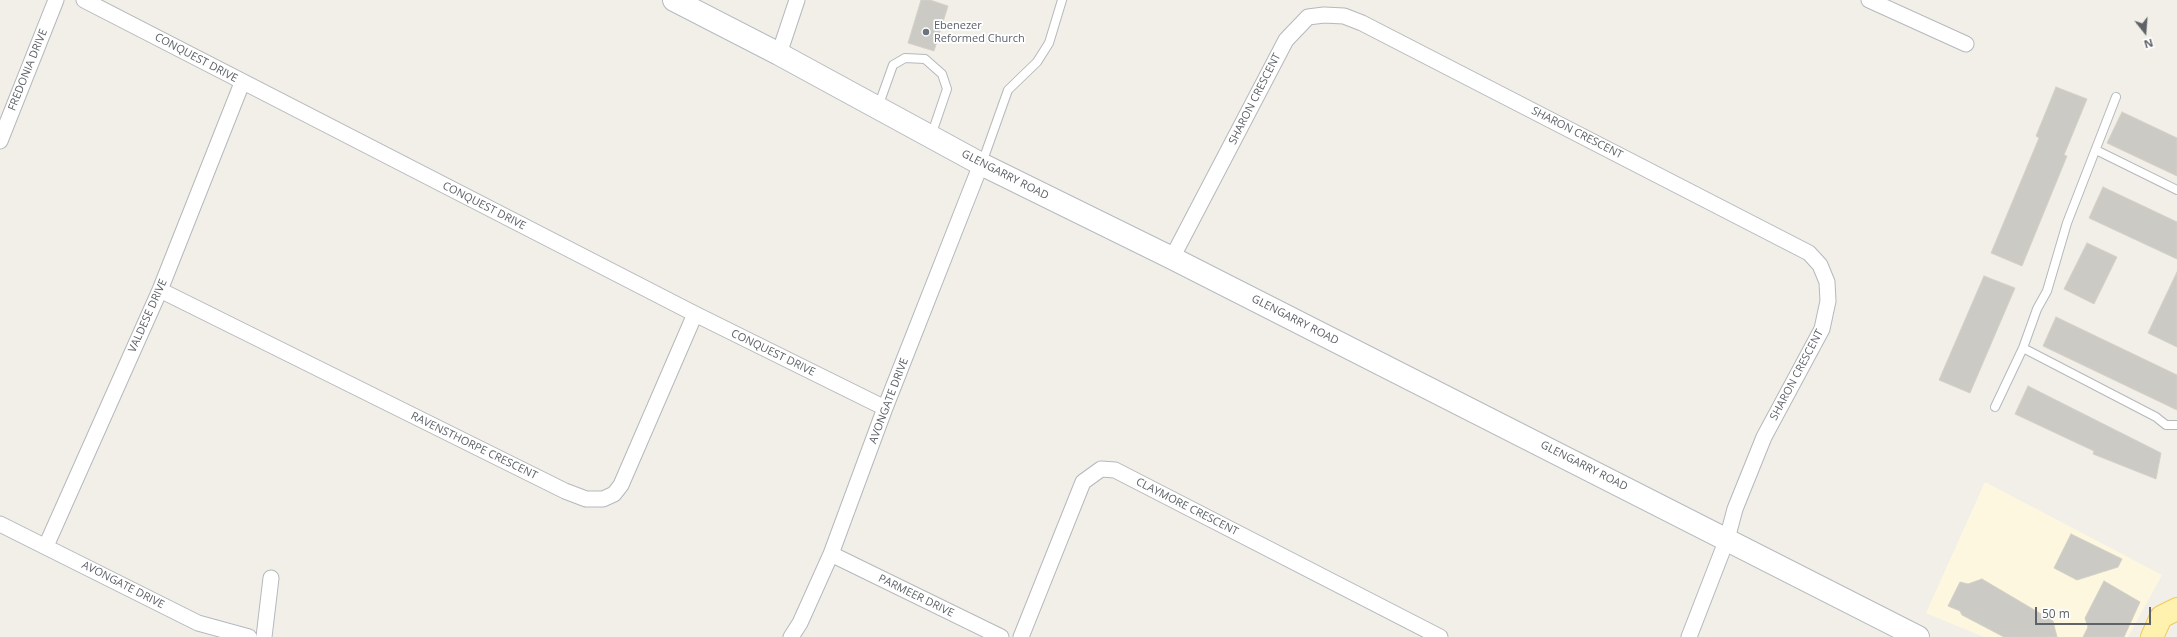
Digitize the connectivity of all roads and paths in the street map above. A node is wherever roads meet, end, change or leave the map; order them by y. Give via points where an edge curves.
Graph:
1 (56, 0) edge
2 (84, 0) edge
3 (674, 0) edge
4 (797, 0) edge
5 (1062, 0) edge
6 (1869, 0) edge
7 (1966, 44) dead end
8 (779, 54) junction
9 (242, 83) junction
10 (2116, 97) dead end
11 (878, 108) junction
12 (930, 136) junction
13 (0, 141) edge
14 (2096, 150) junction
15 (981, 164) junction
16 (2177, 190) edge
17 (1172, 258) junction
18 (160, 290) junction
19 (694, 314) junction
20 (2024, 348) junction
21 (1995, 407) dead end
22 (886, 408) junction
23 (2177, 425) edge
24 (0, 524) edge
25 (1728, 539) junction
26 (46, 546) junction
27 (831, 554) junction
28 (271, 578) dead end
29 (2177, 609) edge
30 (249, 637) edge
31 (264, 637) edge
32 (791, 637) edge
33 (1002, 637) edge
34 (1021, 637) edge
35 (1440, 637) edge
36 (1688, 637) edge
37 (1918, 637) edge
38 (2152, 637) edge

1 - 13 street, FREDONIA DRIVE
2 - 9 street, CONQUEST DRIVE
3 - 8 street, GLENGARRY ROAD
4 - 8 street
5 - 15 lane via 1049,43 1037,62 1008,90
6 - 7 street
8 - 11 street, GLENGARRY ROAD
9 - 18 street, VALDESE DRIVE
9 - 19 street, CONQUEST DRIVE
10 - 14 lane
11 - 12 street, GLENGARRY ROAD
11 - 12 lane via 893,65 905,58 925,59 942,74 947,89
12 - 15 street, GLENGARRY ROAD
14 - 16 lane
14 - 20 lane via 2067,223 2046,291
15 - 17 street, GLENGARRY ROAD
15 - 22 street, AVONGATE DRIVE
17 - 25 street, GLENGARRY ROAD
17 - 25 street, SHARON CRESCENT via 1286,40 1308,17 1344,16 1362,23 1809,253 1820,264 1827,282 1828,301 1822,329 1764,437 1735,509
18 - 19 street, RAVENSTHORPE CRESCENT via 565,491 586,499 603,499 614,494 621,484
18 - 26 street, VALDESE DRIVE
19 - 22 street, CONQUEST DRIVE
20 - 21 lane
20 - 23 lane via 2166,424
22 - 27 street, AVONGATE DRIVE
24 - 26 street, AVONGATE DRIVE
25 - 36 street, SHARON CRESCENT
25 - 37 street, GLENGARRY ROAD
26 - 30 street, AVONGATE DRIVE via 198,623
27 - 32 street, AVONGATE DRIVE via 800,623
27 - 33 street, PARMEER DRIVE
28 - 31 street
29 - 38 main road via 2161,617
34 - 35 street, CLAYMORE CRESCENT via 1083,482 1101,469 1115,470

